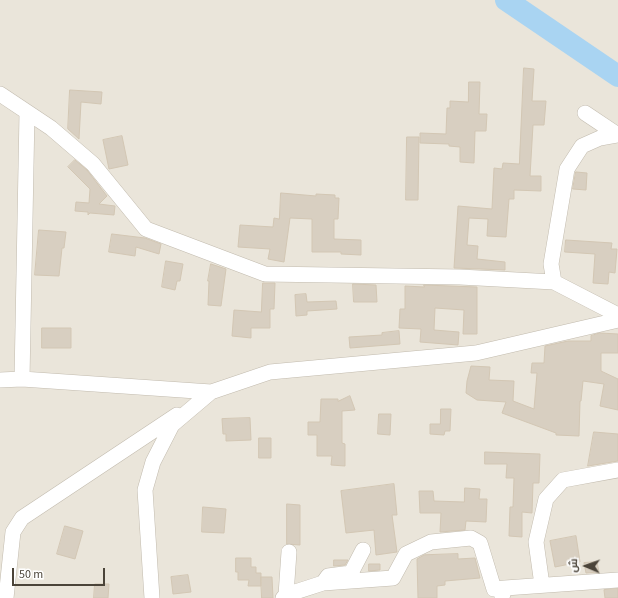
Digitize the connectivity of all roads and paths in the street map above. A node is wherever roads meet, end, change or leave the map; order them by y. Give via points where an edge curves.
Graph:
1 (0, 94) edge
2 (27, 113) junction
3 (585, 113) dead end
4 (618, 135) edge
5 (554, 282) junction
6 (618, 315) edge
7 (618, 320) edge
8 (22, 379) junction
9 (0, 380) edge
10 (211, 392) junction
11 (618, 470) edge
12 (7, 533) edge
13 (363, 550) dead end
14 (289, 552) dead end
15 (618, 580) edge
16 (323, 583) junction
17 (542, 585) junction
18 (503, 593) edge
19 (284, 597) edge
20 (6, 598) edge
21 (152, 598) edge

1 - 2 street
2 - 5 street via 51,128 93,164 146,229 265,274 460,277
2 - 8 street
3 - 4 street
4 - 5 street via 600,138 582,146 567,169 551,264
5 - 6 street
7 - 10 street via 476,354 270,372
8 - 9 street
8 - 10 street
10 - 12 street via 34,509
10 - 21 street via 172,424 154,462 145,490
11 - 17 street via 563,480 546,499 536,542
12 - 20 street
13 - 16 street via 351,573 328,576
14 - 19 street
15 - 17 street
16 - 18 street via 394,578 406,554 430,542 471,538 480,544 494,589
16 - 19 street
17 - 18 street

